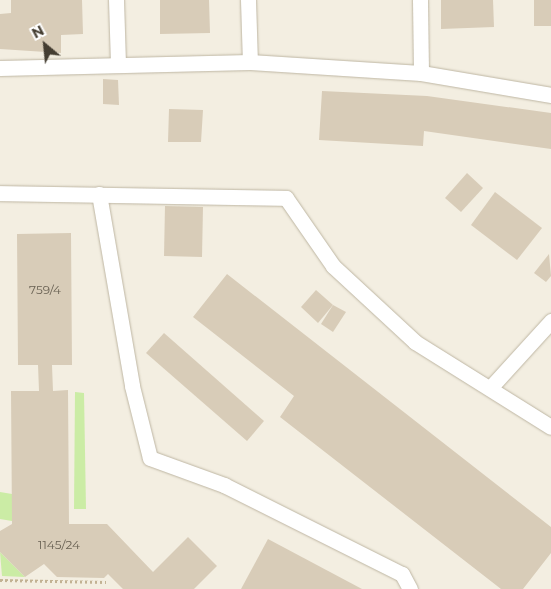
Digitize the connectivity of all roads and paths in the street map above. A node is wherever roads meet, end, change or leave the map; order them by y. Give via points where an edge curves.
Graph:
1 (116, 0) edge
2 (248, 0) edge
3 (420, 0) edge
4 (250, 62) junction
5 (118, 64) junction
6 (0, 68) edge
7 (422, 73) junction
8 (551, 95) edge
9 (0, 193) edge
10 (99, 194) junction
11 (551, 321) edge
12 (490, 388) junction
13 (551, 427) edge
14 (0, 580) edge
15 (106, 582) dead end
16 (410, 589) edge

1 - 5 lane
2 - 4 lane
3 - 7 lane
4 - 5 lane
4 - 7 lane
5 - 6 lane
7 - 8 lane
9 - 10 lane
10 - 12 lane via 286,198 333,266 415,342
10 - 16 lane via 132,386 150,458 224,485 402,574
11 - 12 lane
12 - 13 lane
14 - 15 path

